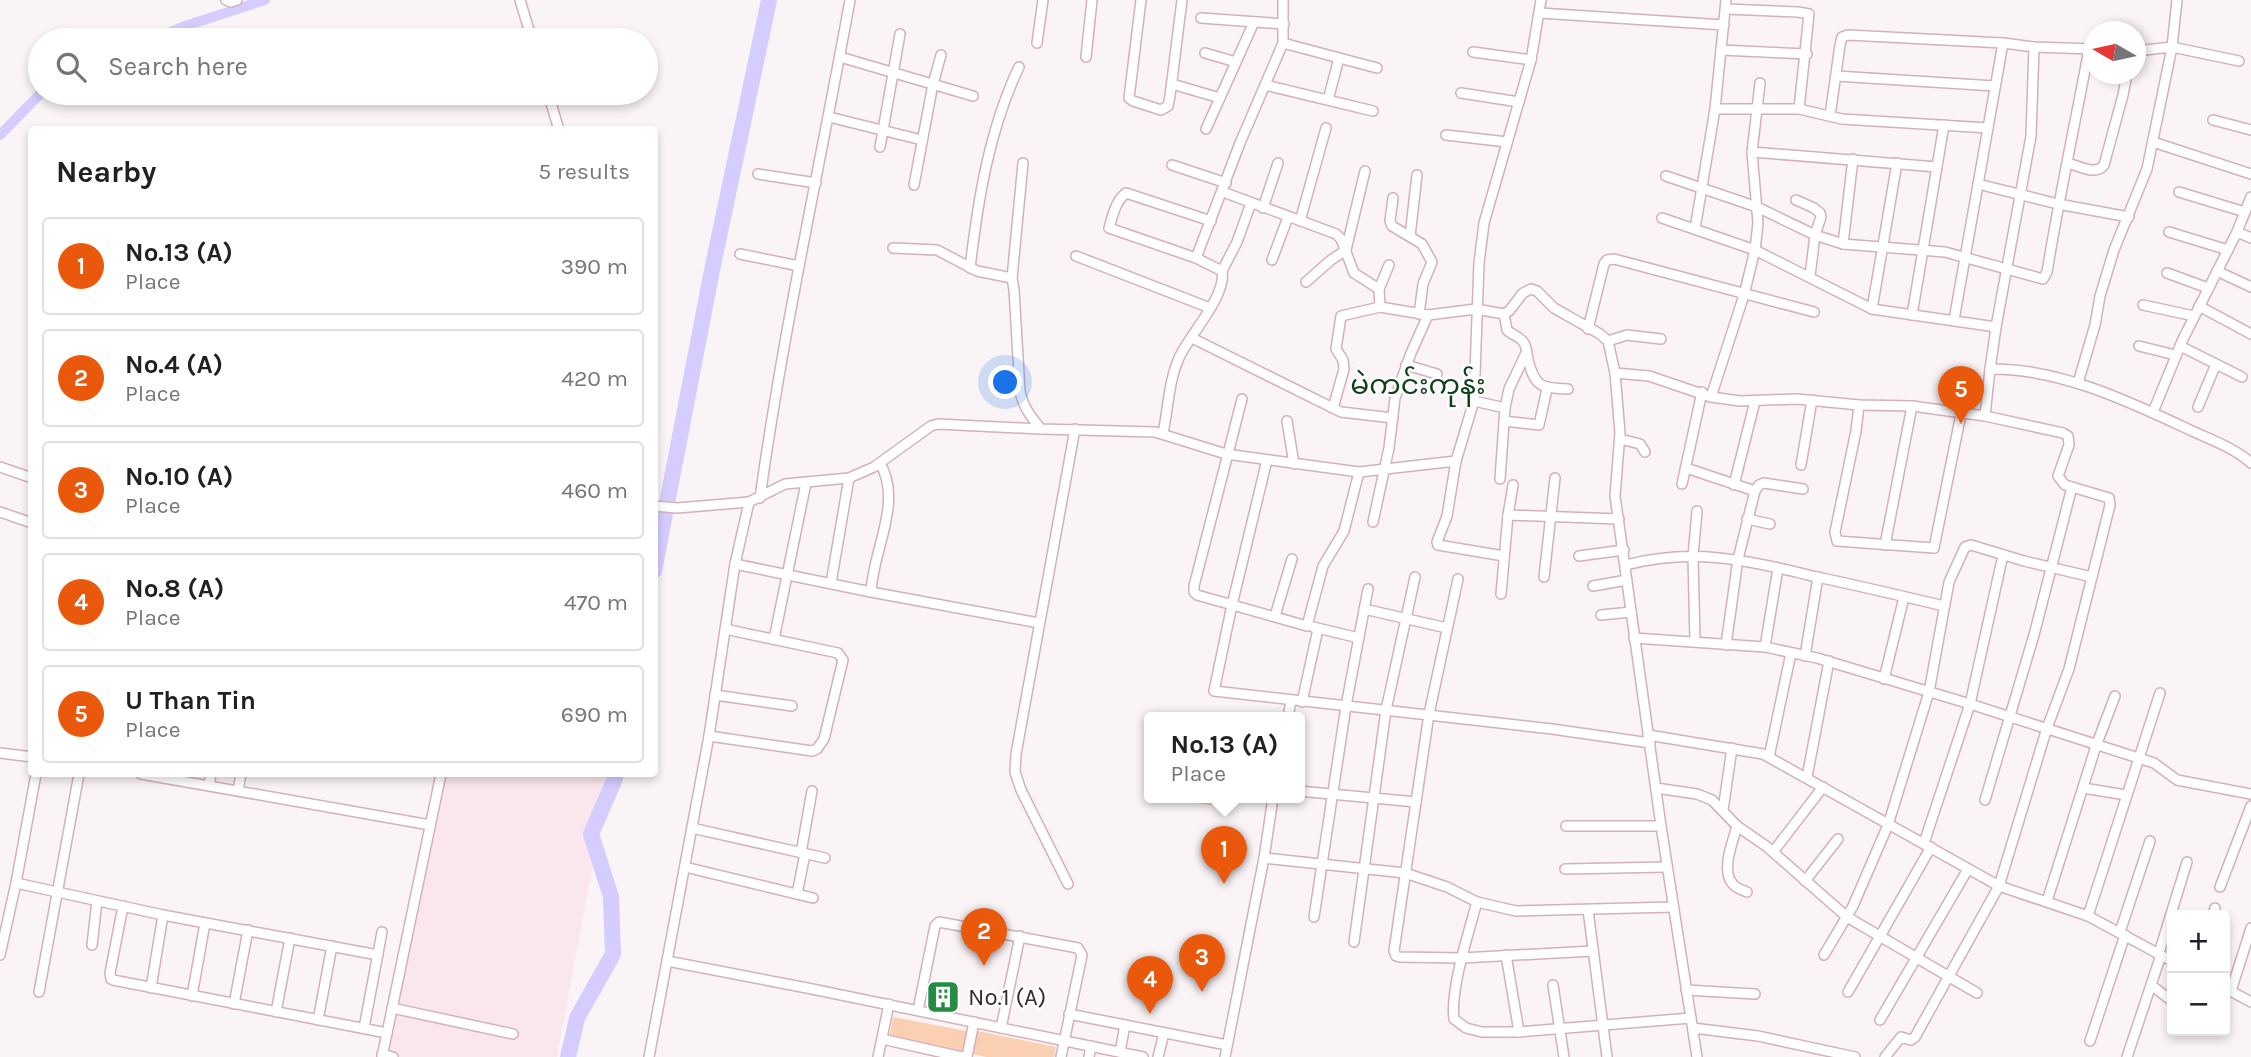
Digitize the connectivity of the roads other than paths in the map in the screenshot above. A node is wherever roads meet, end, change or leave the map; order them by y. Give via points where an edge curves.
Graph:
1 (226, 0) edge
2 (237, 0) edge
3 (520, 0) edge
4 (850, 0) edge
5 (1043, 0) edge
6 (1092, 0) edge
7 (1141, 0) edge
8 (1182, 0) edge
9 (1283, 0) edge
10 (1541, 0) edge
11 (2177, 0) edge
12 (1726, 4) edge
13 (1540, 13) junction
14 (1201, 18) dead end
15 (1254, 22) junction
16 (1283, 24) junction
17 (1724, 25) junction
18 (528, 28) edge
19 (900, 34) dead end
20 (1037, 43) dead end
21 (1283, 43) junction
22 (2003, 43) junction
23 (2034, 47) junction
24 (2172, 47) junction
25 (2083, 49) edge
26 (1721, 50) junction
27 (2146, 50) edge
28 (1205, 52) dead end
29 (1474, 52) dead end
30 (1807, 54) junction
31 (941, 55) dead end
32 (840, 57) junction
33 (1086, 57) dead end
34 (1339, 58) junction
35 (1531, 60) junction
36 (2239, 61) dead end
37 (1236, 62) junction
38 (1019, 67) dead end
39 (1377, 68) dead end
40 (893, 72) junction
41 (1836, 76) junction
42 (1760, 83) dead end
43 (933, 84) junction
44 (1171, 84) junction
45 (2084, 84) edge
46 (2124, 84) edge
47 (1265, 85) junction
48 (1995, 86) junction
49 (1461, 93) dead end
50 (973, 96) dead end
51 (1220, 98) junction
52 (1328, 100) junction
53 (1519, 102) junction
54 (552, 105) edge
55 (1715, 109) junction
56 (1799, 109) junction
57 (1756, 110) junction
58 (1373, 111) dead end
59 (1830, 116) junction
60 (829, 117) junction
61 (2213, 120) dead end
62 (1944, 125) junction
63 (558, 126) edge
64 (1326, 128) dead end
65 (1988, 128) junction
66 (883, 130) junction
67 (1206, 130) dead end
68 (2251, 130) edge
69 (1446, 135) dead end
70 (922, 140) junction
71 (1507, 142) junction
72 (2153, 142) junction
73 (880, 147) dead end
74 (1752, 152) junction
75 (1853, 159) junction
76 (1023, 163) dead end
77 (1278, 163) dead end
78 (1897, 163) junction
79 (2068, 163) junction
80 (1172, 165) dead end
81 (1937, 167) junction
82 (1365, 171) dead end
83 (758, 174) dead end
84 (2251, 174) edge
85 (1417, 175) dead end
86 (1666, 176) dead end
87 (816, 183) junction
88 (1978, 184) junction
89 (914, 185) dead end
90 (1225, 187) junction
91 (1701, 188) junction
92 (2179, 192) dead end
93 (2020, 195) junction
94 (2251, 197) edge
95 (1393, 198) dead end
96 (1796, 200) dead end
97 (1251, 203) junction
98 (2058, 204) junction
99 (1757, 207) junction
100 (1263, 208) junction
101 (2245, 212) junction
102 (1287, 217) junction
103 (2129, 217) junction
104 (1662, 218) dead end
105 (1211, 221) junction
106 (1300, 221) junction
107 (1696, 229) junction
108 (2169, 232) dead end
109 (2237, 232) junction
110 (1815, 235) junction
111 (1410, 236) junction
112 (2251, 238) edge
113 (1843, 244) junction
114 (894, 248) dead end
115 (1883, 248) junction
116 (1346, 250) junction
117 (1755, 250) junction
118 (1924, 250) junction
119 (2228, 250) junction
120 (740, 254) dead end
121 (1076, 256) dead end
122 (1965, 257) junction
123 (1196, 258) junction
124 (1272, 260) dead end
125 (1389, 265) dead end
126 (799, 266) junction
127 (970, 268) junction
128 (2006, 270) junction
129 (1222, 271) junction
130 (2217, 271) junction
131 (2167, 273) dead end
132 (1810, 276) junction
133 (1012, 278) junction
134 (1307, 282) dead end
135 (2251, 287) edge
136 (2208, 288) junction
137 (1379, 289) junction
138 (1744, 295) junction
139 (2143, 305) dead end
140 (2199, 306) junction
141 (1380, 307) junction
142 (1210, 308) junction
143 (1476, 309) junction
144 (1872, 309) junction
145 (1814, 312) dead end
146 (1424, 314) junction
147 (1504, 314) junction
148 (1912, 315) junction
149 (2194, 316) junction
150 (1954, 320) junction
151 (1583, 326) junction
152 (1996, 327) junction
153 (2251, 334) edge
154 (1192, 338) junction
155 (1661, 339) dead end
156 (1608, 341) junction
157 (2139, 346) dead end
158 (2180, 346) junction
159 (1526, 352) junction
160 (2175, 355) junction
161 (2216, 364) junction
162 (1406, 365) junction
163 (1990, 369) junction
164 (1615, 373) junction
165 (1437, 374) dead end
166 (2242, 377) dead end
167 (2078, 383) junction
168 (1547, 389) junction
169 (1568, 389) dead end
170 (1706, 395) junction
171 (1242, 399) dead end
172 (1812, 400) junction
173 (1474, 401) junction
174 (1755, 401) junction
175 (1859, 405) junction
176 (1912, 406) junction
177 (2198, 407) dead end
178 (1333, 408) junction
179 (1505, 408) junction
180 (2153, 412) junction
181 (1961, 414) junction
182 (1985, 416) junction
183 (1393, 418) junction
184 (1287, 421) dead end
185 (1504, 421) junction
186 (1041, 429) junction
187 (1075, 429) junction
188 (1163, 433) junction
189 (1620, 439) junction
190 (1645, 452) dead end
191 (1226, 454) junction
192 (2250, 457) edge
193 (1267, 460) junction
194 (1456, 461) junction
195 (880, 463) junction
196 (1294, 464) junction
197 (1801, 465) dead end
198 (0, 467) edge
199 (1385, 468) junction
200 (1686, 468) junction
201 (1359, 472) junction
202 (28, 477) edge
203 (849, 478) junction
204 (1555, 478) dead end
205 (1500, 479) dead end
206 (806, 483) junction
207 (1682, 484) dead end
208 (1513, 485) dead end
209 (1734, 485) junction
210 (2072, 486) junction
211 (1803, 489) dead end
212 (1755, 491) junction
213 (760, 498) junction
214 (749, 502) junction
215 (658, 507) edge
216 (1698, 511) dead end
217 (0, 512) edge
218 (1508, 514) junction
219 (1550, 516) junction
220 (1619, 519) junction
221 (1747, 519) junction
222 (28, 522) edge
223 (1373, 523) dead end
224 (1770, 524) dead end
225 (1885, 545) junction
226 (1624, 550) junction
227 (2003, 555) junction
228 (1504, 556) junction
229 (1579, 556) dead end
230 (1693, 556) junction
231 (1292, 559) dead end
232 (1738, 559) junction
233 (735, 564) junction
234 (1626, 565) junction
235 (2050, 567) junction
236 (1778, 568) junction
237 (788, 574) junction
238 (1415, 577) dead end
239 (1544, 577) dead end
240 (1818, 577) junction
241 (2092, 577) junction
242 (1458, 579) dead end
243 (1628, 580) junction
244 (831, 583) junction
245 (1593, 586) dead end
246 (1368, 589) dead end
247 (871, 592) junction
248 (1501, 594) dead end
249 (1904, 597) junction
250 (1232, 604) junction
251 (1944, 606) junction
252 (1364, 609) junction
253 (1631, 611) junction
254 (1601, 615) dead end
255 (1275, 616) junction
256 (1407, 619) junction
257 (1039, 623) junction
258 (1307, 626) junction
259 (1447, 628) junction
260 (725, 629) junction
261 (1318, 629) junction
262 (1359, 638) junction
263 (1634, 638) junction
264 (774, 639) junction
265 (1695, 641) junction
266 (1727, 645) junction
267 (1765, 647) junction
268 (1791, 653) junction
269 (1805, 656) junction
270 (1829, 661) junction
271 (1884, 678) junction
272 (1929, 692) junction
273 (2160, 693) dead end
274 (715, 695) junction
275 (2115, 696) dead end
276 (1291, 700) junction
277 (1302, 702) junction
278 (1970, 704) junction
279 (792, 706) dead end
280 (1346, 706) junction
281 (1387, 710) junction
282 (1289, 712) edge
283 (1429, 714) junction
284 (2011, 717) junction
285 (2047, 728) junction
286 (709, 736) junction
287 (1649, 739) junction
288 (2096, 746) junction
289 (1732, 748) junction
290 (0, 753) edge
291 (28, 756) edge
292 (1769, 757) junction
293 (2138, 758) junction
294 (35, 777) edge
295 (78, 777) edge
296 (173, 777) edge
297 (210, 777) edge
298 (240, 777) edge
299 (440, 777) edge
300 (1807, 777) junction
301 (209, 785) junction
302 (1656, 788) junction
303 (1823, 788) junction
304 (2083, 788) junction
305 (238, 790) junction
306 (812, 791) dead end
307 (1305, 792) edge
308 (2251, 794) edge
309 (1333, 795) junction
310 (2126, 795) junction
311 (1374, 798) junction
312 (1985, 800) dead end
313 (1416, 802) junction
314 (1272, 803) edge
315 (2251, 806) edge
316 (1723, 810) junction
317 (430, 825) junction
318 (1888, 825) junction
319 (1566, 826) dead end
320 (1661, 826) junction
321 (1737, 826) junction
322 (692, 828) junction
323 (1838, 839) dead end
324 (2150, 841) dead end
325 (1928, 845) junction
326 (1773, 852) junction
327 (803, 854) junction
328 (825, 858) dead end
329 (1264, 858) junction
330 (2187, 862) dead end
331 (1323, 865) junction
332 (685, 867) junction
333 (1667, 867) junction
334 (1565, 869) dead end
335 (1968, 869) junction
336 (1363, 870) junction
337 (1405, 873) junction
338 (1805, 881) junction
339 (16, 883) junction
340 (1068, 884) dead end
341 (1999, 886) junction
342 (2220, 887) dead end
343 (57, 892) junction
344 (1747, 892) dead end
345 (797, 894) junction
346 (813, 898) dead end
347 (97, 901) junction
348 (2047, 901) junction
349 (1477, 902) junction
350 (124, 906) junction
351 (1673, 907) junction
352 (1588, 910) junction
353 (163, 915) junction
354 (2088, 916) junction
355 (1314, 917) dead end
356 (1846, 917) junction
357 (205, 923) junction
358 (2251, 928) edge
359 (247, 930) junction
360 (382, 932) dead end
361 (2123, 934) junction
362 (1020, 936) junction
363 (1880, 936) junction
364 (290, 938) junction
365 (1354, 942) dead end
366 (92, 946) dead end
367 (332, 946) junction
368 (1593, 951) junction
369 (2160, 954) junction
370 (0, 955) edge
371 (378, 955) junction
372 (1506, 955) junction
373 (1824, 955) dead end
374 (1462, 958) junction
375 (1916, 958) junction
376 (2167, 958) edge
377 (667, 961) junction
378 (1949, 977) junction
379 (1553, 985) dead end
380 (2151, 985) junction
381 (2230, 985) edge
382 (151, 988) junction
383 (1686, 990) junction
384 (2230, 991) edge
385 (39, 992) dead end
386 (1848, 992) dead end
387 (1977, 993) dead end
388 (1755, 994) dead end
389 (192, 996) junction
390 (2167, 996) edge
391 (2251, 1002) edge
392 (234, 1004) junction
393 (889, 1004) junction
394 (392, 1008) junction
395 (918, 1010) junction
396 (276, 1012) junction
397 (1069, 1014) junction
398 (1691, 1018) junction
399 (318, 1020) junction
400 (1880, 1020) dead end
401 (974, 1022) junction
402 (1602, 1024) junction
403 (1125, 1025) junction
404 (364, 1028) junction
405 (1001, 1028) junction
406 (1560, 1028) junction
407 (1693, 1028) junction
408 (1164, 1032) junction
409 (1519, 1032) junction
410 (387, 1033) junction
411 (513, 1034) dead end
412 (882, 1039) junction
413 (1064, 1040) junction
414 (2090, 1041) dead end
415 (1227, 1045) junction
416 (1091, 1046) junction
417 (1120, 1052) junction
418 (382, 1056) edge
419 (393, 1057) edge
420 (649, 1057) edge
421 (878, 1057) edge
422 (964, 1057) edge
423 (1061, 1057) edge
424 (1089, 1057) edge
425 (1143, 1057) edge
426 (1158, 1057) edge
427 (1225, 1057) edge
428 (1564, 1057) edge
429 (1607, 1057) edge
430 (1697, 1057) edge
431 (1855, 1057) edge
432 (1885, 1057) edge
433 (2127, 1057) edge

1 - 2 street
3 - 18 street
4 - 32 street
5 - 20 street
6 - 33 street
7 - 44 street via 1129,98 1161,110 1168,106
8 - 44 street
9 - 16 street
10 - 13 street
11 - 24 street
12 - 17 street
12 - 30 street via 1809,14
13 - 17 street
13 - 35 street
14 - 15 street
15 - 16 street
15 - 37 street
16 - 21 street
17 - 26 street
19 - 40 street
21 - 34 street
21 - 47 street
22 - 23 street
22 - 41 street via 1847,35 1842,37
22 - 48 street
23 - 25 street
23 - 93 street via 2031,136
24 - 27 street
24 - 36 street
24 - 72 street
26 - 30 street
26 - 55 street
28 - 37 street
29 - 35 street
30 - 56 street
31 - 43 street
32 - 40 street
32 - 60 street
34 - 39 street
34 - 52 street
35 - 53 street
37 - 51 street
38 - 127 street via 1004,102 978,198
40 - 43 street
40 - 66 street
41 - 48 street
41 - 59 street
42 - 57 street
43 - 50 street
43 - 70 street
44 - 51 street
45 - 79 street
46 - 79 street via 2101,170
47 - 52 street
47 - 90 street
48 - 65 street
49 - 53 street
51 - 67 street
52 - 58 street
53 - 71 street
54 - 63 street
55 - 57 street
55 - 91 street
56 - 57 street
56 - 59 street
57 - 74 street
59 - 62 street
60 - 66 street
60 - 87 street
61 - 68 street
62 - 65 street
62 - 81 street
64 - 106 street
65 - 88 street
66 - 70 street
66 - 73 street
69 - 71 street
70 - 89 street
71 - 143 street via 1484,223
72 - 84 street
72 - 103 street
74 - 75 street
74 - 99 street
75 - 78 street
75 - 113 street
76 - 133 street
77 - 100 street
78 - 81 street
78 - 115 street
79 - 98 street
80 - 90 street
81 - 118 street
82 - 116 street
83 - 87 street
85 - 111 street
86 - 91 street
87 - 126 street
88 - 93 street
88 - 122 street
90 - 97 street
90 - 105 street
91 - 99 street
91 - 107 street
92 - 101 street
93 - 98 street
93 - 128 street
94 - 101 street
95 - 111 street via 1392,226
96 - 110 street via 1820,213
97 - 100 street
97 - 129 street
98 - 103 street
98 - 128 street via 2045,277
99 - 110 street
99 - 117 street
100 - 102 street
101 - 109 street
102 - 106 street
102 - 124 street
103 - 167 street via 2114,250
104 - 107 street
105 - 123 street
105 - 123 street via 1126,193 1114,209 1109,228
106 - 116 street via 1336,234
107 - 117 street
108 - 119 street
109 - 112 street
109 - 119 street
110 - 113 street
110 - 132 street
111 - 146 street via 1422,244 1432,262 1423,285
113 - 115 street
114 - 127 street via 937,250
115 - 118 street
115 - 144 street
116 - 134 street
116 - 137 street via 1354,273
117 - 132 street
117 - 138 street
118 - 122 street
118 - 148 street
119 - 130 street
120 - 126 street
121 - 142 street
122 - 128 street
122 - 150 street
123 - 129 street
125 - 137 street
126 - 213 street
127 - 133 street
128 - 152 street
129 - 142 street
130 - 135 street
130 - 136 street
131 - 136 street
132 - 144 street
133 - 186 street via 1020,391 1029,415
136 - 140 street
137 - 141 street
138 - 145 street
138 - 151 street via 1607,260
138 - 170 street
139 - 149 street
140 - 149 street
140 - 153 street
141 - 146 street
141 - 178 street via 1339,318 1336,349 1345,369
142 - 154 street
143 - 146 street
143 - 147 street
143 - 173 street
144 - 148 street
146 - 162 street
147 - 151 street via 1531,289
147 - 159 street via 1507,330 1522,340
148 - 150 street
149 - 158 street
150 - 152 street
151 - 156 street
152 - 163 street
154 - 178 street
154 - 188 street via 1179,358
155 - 156 street via 1627,335
156 - 164 street
157 - 160 street
158 - 160 street
158 - 161 street
159 - 168 street via 1534,378
159 - 179 street
160 - 180 street
161 - 166 street
161 - 177 street
162 - 165 street
162 - 183 street
163 - 167 street via 2016,368
163 - 182 street
164 - 170 street via 1649,376
164 - 189 street
167 - 180 street
168 - 169 street
168 - 185 street via 1539,425
170 - 174 street
170 - 200 street
171 - 191 street
172 - 174 street
172 - 175 street
172 - 197 street
173 - 179 street
173 - 194 street
174 - 209 street
175 - 176 street
175 - 225 street via 1835,533 1838,541
176 - 181 street
176 - 225 street
178 - 183 street
179 - 185 street
180 - 192 street
181 - 182 street
181 - 225 street via 1934,548
182 - 210 street via 2068,436 2070,445 2058,476
183 - 199 street
184 - 196 street
185 - 205 street
186 - 187 street
186 - 195 street via 938,424
187 - 188 street
187 - 257 street
188 - 191 street
189 - 190 street via 1640,444
189 - 220 street via 1615,496
191 - 193 street
191 - 250 street via 1194,592
193 - 196 street
193 - 250 street
194 - 199 street
194 - 228 street via 1438,545
195 - 203 street
195 - 247 street via 890,486 889,502
196 - 201 street
198 - 202 street
199 - 201 street
199 - 223 street
200 - 207 street
200 - 209 street
201 - 258 street via 1344,531 1323,566
203 - 206 street
203 - 244 street
204 - 219 street
206 - 213 street via 779,486
206 - 237 street
208 - 218 street
209 - 212 street
210 - 235 street
210 - 241 street via 2109,498
211 - 212 street via 1764,483
212 - 221 street
213 - 214 street
214 - 215 street
214 - 233 street
216 - 230 street
217 - 222 street
218 - 219 street
218 - 228 street
219 - 220 street
219 - 239 street
220 - 226 street
221 - 224 street
221 - 232 street
226 - 229 street
226 - 234 street
227 - 235 street
227 - 251 street via 1971,545 1965,548
227 - 278 street
228 - 248 street
230 - 232 street
230 - 234 street
230 - 265 street
231 - 255 street
232 - 236 street
232 - 266 street
233 - 237 street
233 - 260 street
234 - 243 street
235 - 241 street
235 - 284 street
236 - 240 street
236 - 267 street
237 - 244 street
237 - 264 street
238 - 256 street
240 - 249 street
240 - 269 street
241 - 285 street via 2069,669
242 - 259 street
243 - 245 street
243 - 253 street
244 - 247 street
246 - 252 street
247 - 257 street
249 - 251 street
249 - 271 street
250 - 255 street
250 - 276 street via 1213,690
251 - 272 street
252 - 256 street
252 - 262 street
253 - 254 street
253 - 263 street
255 - 258 street
256 - 259 street
256 - 281 street
257 - 340 street via 1015,772
258 - 261 street
259 - 283 street
260 - 264 street
260 - 274 street
261 - 262 street
261 - 277 street
262 - 280 street
263 - 265 street
263 - 287 street
264 - 286 street via 838,653 843,660 821,744 812,751
265 - 266 street
266 - 267 street
267 - 268 street
268 - 269 street
268 - 292 street
269 - 270 street
270 - 271 street
270 - 300 street
271 - 272 street
272 - 278 street
272 - 318 street
273 - 293 street
274 - 279 street
274 - 286 street
275 - 288 street
276 - 277 street
276 - 282 street
277 - 280 street
278 - 284 street
278 - 325 street
280 - 281 street
280 - 309 street
281 - 283 street
281 - 311 street
283 - 287 street
283 - 313 street
284 - 285 street
284 - 312 street
285 - 288 street
285 - 341 street
286 - 322 street
287 - 289 street
287 - 302 street
288 - 293 street
288 - 304 street
289 - 292 street
289 - 316 street
290 - 291 street
292 - 300 street
293 - 308 street via 2177,780
293 - 310 street
294 - 339 street
295 - 343 street
296 - 301 street
297 - 301 street
298 - 305 street
299 - 317 street
300 - 303 street
301 - 305 street
302 - 316 street via 1697,794
302 - 320 street
303 - 318 street
303 - 326 street
304 - 310 street
304 - 348 street
305 - 317 street
306 - 327 street
307 - 309 street
309 - 311 street
309 - 331 street
310 - 354 street
311 - 313 street
311 - 336 street
313 - 337 street
314 - 329 street
315 - 342 street
316 - 321 street
317 - 394 street
318 - 325 street
318 - 356 street
319 - 320 street
320 - 333 street
321 - 326 street
321 - 344 street via 1728,877
322 - 327 street
322 - 332 street
323 - 338 street
324 - 361 street
325 - 335 street
325 - 363 street
326 - 338 street
327 - 328 street
327 - 345 street
329 - 331 street
329 - 415 street
330 - 369 street
331 - 336 street
331 - 355 street
332 - 345 street
332 - 377 street
333 - 334 street
333 - 351 street
335 - 341 street
335 - 375 street
336 - 337 street
336 - 365 street
337 - 349 street
337 - 374 street via 1395,956
338 - 356 street
339 - 343 street
339 - 370 street
341 - 348 street
341 - 378 street
343 - 347 street
343 - 385 street
345 - 346 street
347 - 350 street
347 - 366 street
348 - 354 street
349 - 352 street via 1520,912
349 - 374 street
350 - 353 street
350 - 382 street via 111,979
351 - 352 street
351 - 383 street
352 - 368 street
353 - 357 street
353 - 382 street
354 - 361 street
356 - 363 street
356 - 373 street
357 - 359 street
357 - 389 street
358 - 381 street
359 - 364 street
359 - 392 street
360 - 371 street
361 - 369 street
361 - 414 street
362 - 395 street via 939,922
362 - 397 street via 1081,951
362 - 405 street
363 - 375 street
363 - 386 street
364 - 367 street
364 - 396 street
367 - 371 street
367 - 399 street
368 - 372 street
368 - 402 street
369 - 376 street
369 - 380 street
371 - 404 street
372 - 374 street
372 - 409 street
374 - 409 street via 1454,1019 1475,1031
375 - 378 street
375 - 400 street
377 - 393 street
377 - 420 street
378 - 387 street
378 - 432 street via 1915,1037 1898,1039
379 - 406 street
380 - 390 street
380 - 433 street
382 - 389 street
383 - 388 street
383 - 398 street
384 - 391 street
389 - 392 street
392 - 396 street
393 - 395 street
393 - 412 street
394 - 410 street
394 - 411 street
395 - 401 street
396 - 399 street
397 - 403 street
397 - 413 street
398 - 402 street
398 - 407 street
399 - 404 street
401 - 405 street
401 - 422 street
402 - 406 street
402 - 429 street
403 - 408 street
403 - 417 street
404 - 410 street
405 - 413 street
406 - 409 street
406 - 428 street
407 - 430 street
407 - 431 street via 1758,1036
408 - 415 street
408 - 426 street
410 - 418 street
412 - 421 street
412 - 422 street
413 - 416 street
413 - 423 street
415 - 427 street
416 - 417 street
416 - 424 street
417 - 425 street
418 - 419 street

